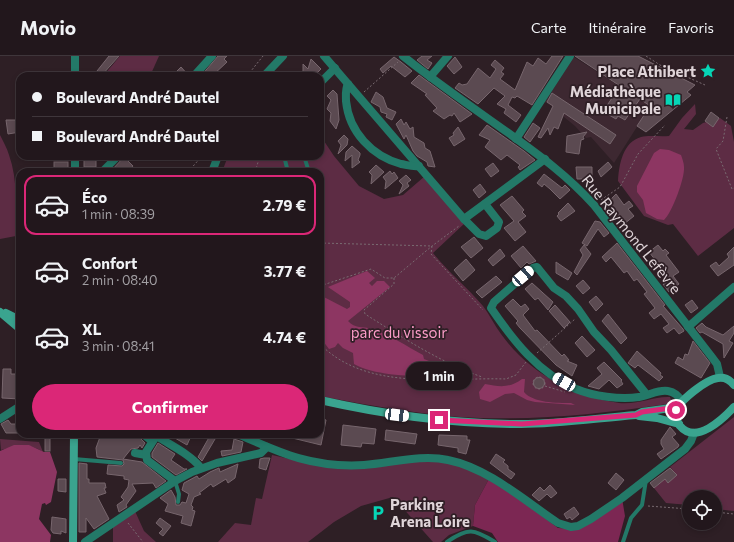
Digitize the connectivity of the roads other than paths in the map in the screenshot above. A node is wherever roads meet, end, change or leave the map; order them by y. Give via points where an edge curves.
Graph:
1 (75, 56) edge
2 (212, 56) edge
3 (283, 56) edge
4 (324, 56) edge
5 (448, 56) edge
6 (570, 56) edge
7 (402, 58) edge
8 (335, 68) junction
9 (75, 72) edge
10 (198, 72) edge
11 (268, 72) edge
12 (430, 77) junction
13 (324, 79) edge
14 (348, 84) junction
15 (516, 139) junction
16 (545, 159) junction
17 (114, 160) edge
18 (419, 166) junction
19 (106, 168) edge
20 (485, 204) junction
21 (465, 220) junction
22 (734, 286) edge
23 (0, 311) edge
24 (16, 318) edge
25 (16, 325) edge
26 (688, 327) junction
27 (720, 377) junction
28 (734, 385) edge
29 (647, 395) junction
30 (324, 401) edge
31 (680, 404) junction
32 (734, 408) edge
33 (16, 409) edge
34 (636, 415) junction
35 (0, 419) edge
36 (679, 424) junction
37 (694, 433) junction
38 (74, 438) edge
39 (148, 438) edge
40 (156, 438) edge
41 (160, 438) edge
42 (247, 438) edge
43 (152, 441) junction
44 (267, 447) junction
45 (135, 453) dead end
46 (146, 455) junction
47 (74, 459) junction
48 (121, 463) dead end
49 (201, 468) junction
50 (646, 480) junction
51 (175, 481) junction
52 (178, 502) dead end
53 (73, 542) edge
54 (85, 542) edge
55 (447, 542) edge
56 (495, 542) edge
57 (623, 542) edge

1 - 9 street
2 - 10 street
3 - 11 street
4 - 8 street
5 - 12 street
6 - 15 street
7 - 12 street, Rue Raymond Lefèvre
8 - 13 street
8 - 14 street
12 - 15 street, Rue Raymond Lefèvre
14 - 18 street
14 - 18 street via 345,94 347,108 353,127 365,144 378,156 414,167
15 - 16 street, Rue Raymond Lefèvre
16 - 20 street
16 - 26 street, Rue Raymond Lefèvre via 594,204
17 - 19 street
18 - 21 street
20 - 21 street
20 - 21 street via 499,222 490,235 479,234
22 - 26 street
23 - 24 main road
23 - 25 main road
26 - 27 street, Rue Raymond Lefèvre via 717,364
27 - 28 main road
27 - 31 main road via 707,382
29 - 29 street via 581,313 566,296 554,288 537,267 500,297 491,308 512,339 531,358 552,375 576,389 597,395 633,398
29 - 31 street via 668,391 674,393
30 - 34 main road via 369,411 439,420 522,424
31 - 34 main road
31 - 36 main road via 676,416
32 - 37 main road via 707,429
33 - 35 street
34 - 36 main road
36 - 37 main road via 684,430
37 - 50 street via 685,449
38 - 47 main road
39 - 43 street
40 - 43 street
41 - 49 street via 197,462
42 - 44 street
43 - 46 street
44 - 49 street via 261,453
44 - 50 street via 290,457 335,465 363,465 430,458 449,460 482,472 566,526 584,523
45 - 46 street
46 - 51 street via 147,460
47 - 48 lane
47 - 53 main road
49 - 51 street
50 - 57 lane via 642,505 631,518
51 - 52 lane via 180,494
51 - 54 street
55 - 56 lane via 463,532 479,531

